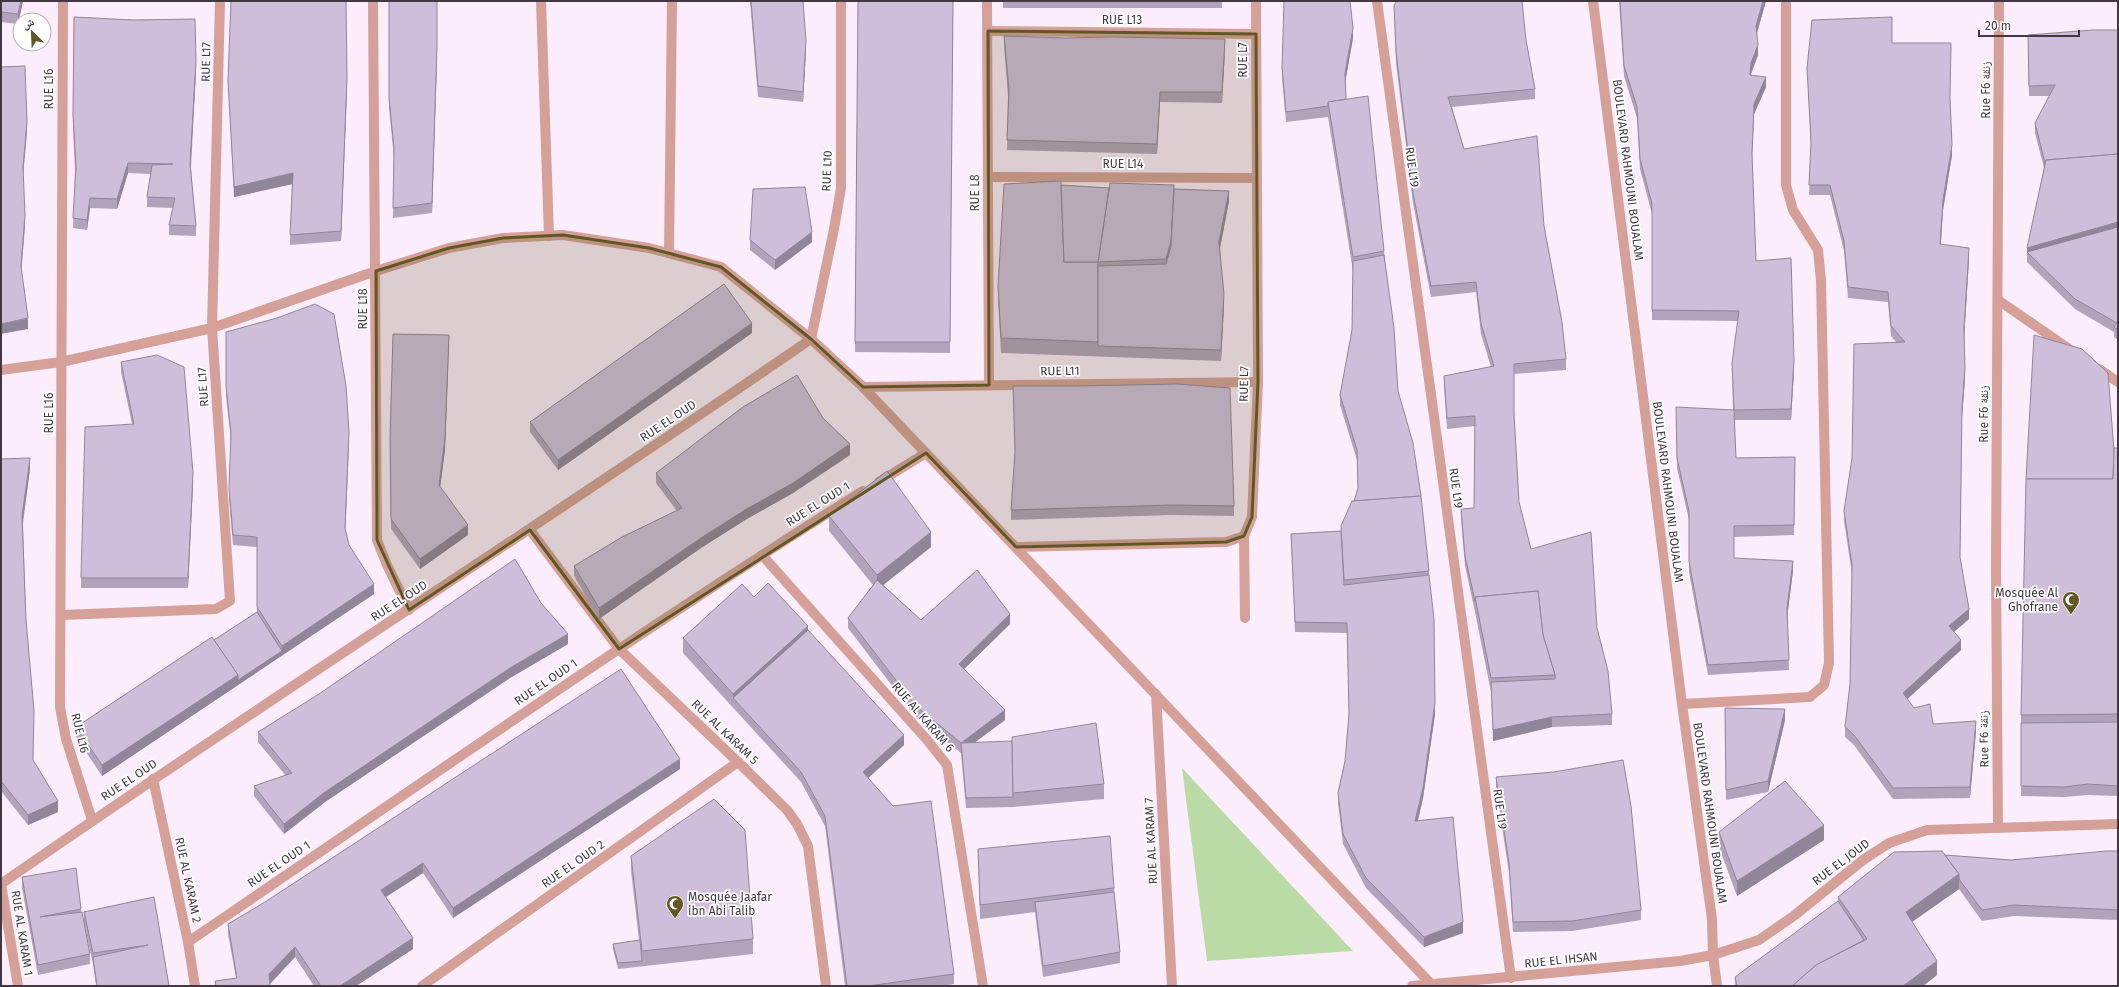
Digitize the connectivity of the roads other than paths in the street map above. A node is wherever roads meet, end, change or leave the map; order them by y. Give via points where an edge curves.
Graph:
1 (63, 1) edge
2 (220, 1) edge
3 (373, 1) edge
4 (541, 1) edge
5 (672, 1) edge
6 (841, 1) edge
7 (987, 1) edge
8 (1256, 1) edge
9 (1377, 1) edge
10 (1593, 1) edge
11 (1786, 1) edge
12 (1999, 1) edge
13 (988, 32) junction
14 (1256, 34) junction
15 (988, 176) junction
16 (1257, 178) junction
17 (549, 236) junction
18 (669, 253) junction
19 (376, 270) junction
20 (1998, 300) junction
21 (212, 328) junction
22 (811, 339) junction
23 (2080, 356) edge
24 (61, 362) junction
25 (2093, 365) edge
26 (1, 370) edge
27 (1258, 382) junction
28 (2118, 382) edge
29 (989, 384) junction
30 (863, 387) junction
31 (926, 453) junction
32 (530, 530) junction
33 (1244, 536) junction
34 (1016, 547) junction
35 (762, 555) junction
36 (409, 610) junction
37 (62, 615) junction
38 (1245, 618) dead end
39 (619, 649) junction
40 (1156, 694) junction
41 (1682, 704) junction
42 (738, 762) junction
43 (153, 779) junction
44 (92, 820) junction
45 (2118, 824) edge
46 (1998, 828) junction
47 (1, 884) edge
48 (188, 942) junction
49 (1713, 955) junction
50 (1510, 978) junction
51 (1432, 985) junction
52 (18, 986) edge
53 (195, 986) edge
54 (422, 986) edge
55 (826, 986) edge
56 (983, 986) edge
57 (1172, 986) edge
58 (1412, 986) edge
59 (1716, 986) edge

1 - 24 street, RUE L16
2 - 21 street, RUE L17
3 - 19 street, RUE L18
4 - 17 street
5 - 18 street
6 - 22 street, RUE L10 via 841,188
7 - 13 street, RUE L8
8 - 14 street, RUE L7
9 - 50 street, RUE L19
10 - 41 street, BOULEVARD RAHMOUNI BOUALAM
11 - 41 street via 1786,185 1793,210 1818,250 1821,280 1829,663 1824,685 1810,697
12 - 20 street, Rue F6 زنقة
13 - 14 street, RUE L13
13 - 15 street, RUE L8
14 - 16 street, RUE L7
15 - 16 street, RUE L14
15 - 29 street, RUE L8
16 - 27 street, RUE L7
17 - 18 street via 570,236
17 - 19 street via 503,238 449,248
18 - 22 street via 721,267
19 - 21 street
19 - 36 street, RUE L18 via 377,540 386,566
20 - 23 street
20 - 46 street, Rue F6 زنقة
21 - 24 street
21 - 37 street, RUE L17 via 230,601 216,609
22 - 30 street
22 - 32 street, RUE EL OUD
24 - 26 street
24 - 37 street, RUE L16
25 - 28 street
27 - 29 street, RUE L11
27 - 33 street, RUE L7 via 1252,517
29 - 30 street, RUE L11
30 - 31 street
31 - 34 street
31 - 35 street, RUE EL OUD 1
32 - 36 street, RUE EL OUD
32 - 39 street, RUE AL KARAM 5
33 - 34 street via 1226,542
33 - 38 street
34 - 40 street
35 - 39 street, RUE EL OUD 1
35 - 56 street, RUE AL KARAM 6 via 947,765
36 - 43 street, RUE EL OUD
37 - 44 street, RUE L16 via 60,707 66,740
39 - 42 street, RUE AL KARAM 5
39 - 48 street, RUE EL OUD 1
40 - 51 street
40 - 57 street, RUE AL KARAM 7
41 - 49 street, BOULEVARD RAHMOUNI BOUALAM via 1712,918
42 - 54 street, RUE EL OUD 2
42 - 55 street, RUE AL KARAM 5 via 787,810 808,846
43 - 44 street, RUE EL OUD
43 - 48 street, RUE AL KARAM 2
44 - 47 street, RUE EL OUD
45 - 46 street, RUE EL JOUD
46 - 49 street, RUE EL JOUD via 1927,830 1889,843 1863,860 1796,915 1758,940
47 - 52 street, RUE AL KARAM 1
48 - 53 street, RUE AL KARAM 2
49 - 50 street, RUE EL IHSAN via 1680,961
49 - 59 street, BOULEVARD RAHMOUNI BOUALAM
50 - 51 street, RUE EL IHSAN
51 - 58 street, RUE EL IHSAN

